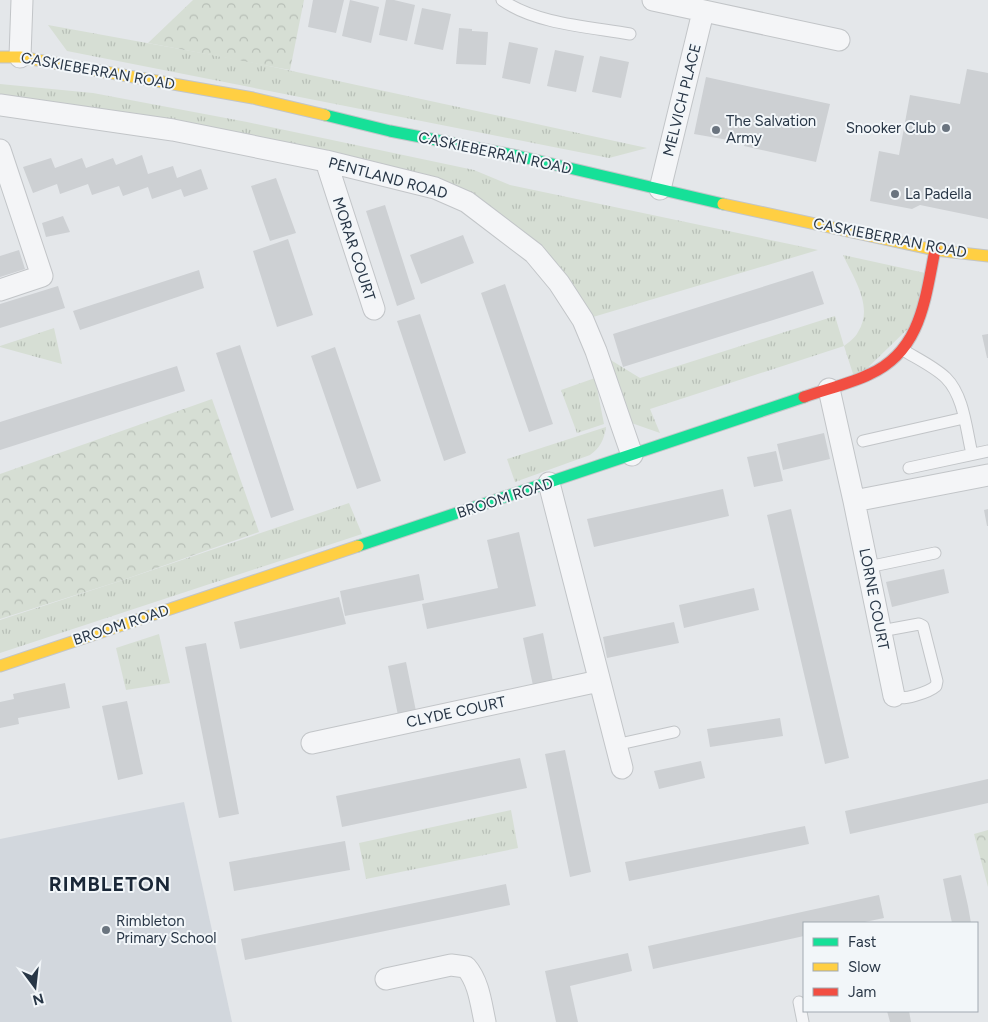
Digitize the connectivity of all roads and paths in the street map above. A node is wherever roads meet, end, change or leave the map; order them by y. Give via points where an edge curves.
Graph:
1 (22, 0) edge
2 (502, 0) edge
3 (653, 0) edge
4 (703, 12) junction
5 (630, 34) dead end
6 (839, 40) dead end
7 (10, 57) edge
8 (0, 105) edge
9 (0, 150) edge
10 (326, 161) junction
11 (660, 189) junction
12 (936, 250) junction
13 (988, 256) edge
14 (0, 290) edge
15 (374, 309) dead end
16 (903, 350) junction
17 (829, 389) junction
18 (964, 418) junction
19 (864, 441) dead end
20 (988, 450) edge
21 (972, 454) junction
22 (632, 455) junction
23 (909, 468) dead end
24 (988, 475) edge
25 (549, 483) junction
26 (854, 501) junction
27 (935, 553) dead end
28 (868, 567) junction
29 (881, 631) junction
30 (0, 666) edge
31 (600, 681) junction
32 (894, 696) joint
33 (674, 732) dead end
34 (312, 743) dead end
35 (615, 745) junction
36 (622, 768) dead end
37 (386, 979) dead end
38 (799, 1002) dead end
39 (485, 1022) edge
40 (803, 1022) edge

1 - 7 street
2 - 5 lane via 554,20
3 - 4 street
4 - 6 street
4 - 11 street, MELVICH PLACE
7 - 11 street, CASKIEBERRAN ROAD via 253,98
8 - 10 street, PENTLAND ROAD via 173,130
9 - 14 street via 42,276
10 - 15 street, MORAR COURT
10 - 22 street, PENTLAND ROAD via 443,191 467,202 534,253 559,283 582,320
11 - 12 street, CASKIEBERRAN ROAD
12 - 13 street, CASKIEBERRAN ROAD
12 - 16 street, BROOM ROAD via 919,318 912,338
16 - 17 street, BROOM ROAD via 887,366 869,376
16 - 18 lane via 945,377 955,390
17 - 22 street, BROOM ROAD
17 - 26 street, LORNE COURT
18 - 19 lane
18 - 21 lane
20 - 21 lane
21 - 23 lane
22 - 25 street, BROOM ROAD
24 - 26 street
25 - 30 street, BROOM ROAD
25 - 31 street
26 - 28 street, LORNE COURT
27 - 28 lane
28 - 29 street, LORNE COURT
29 - 32 street, LORNE COURT
29 - 32 lane via 923,626 937,680 930,691 900,699
31 - 34 street, CLYDE COURT
31 - 35 street
33 - 35 lane
35 - 36 street
37 - 39 street via 451,965 466,967 478,991
38 - 40 lane

